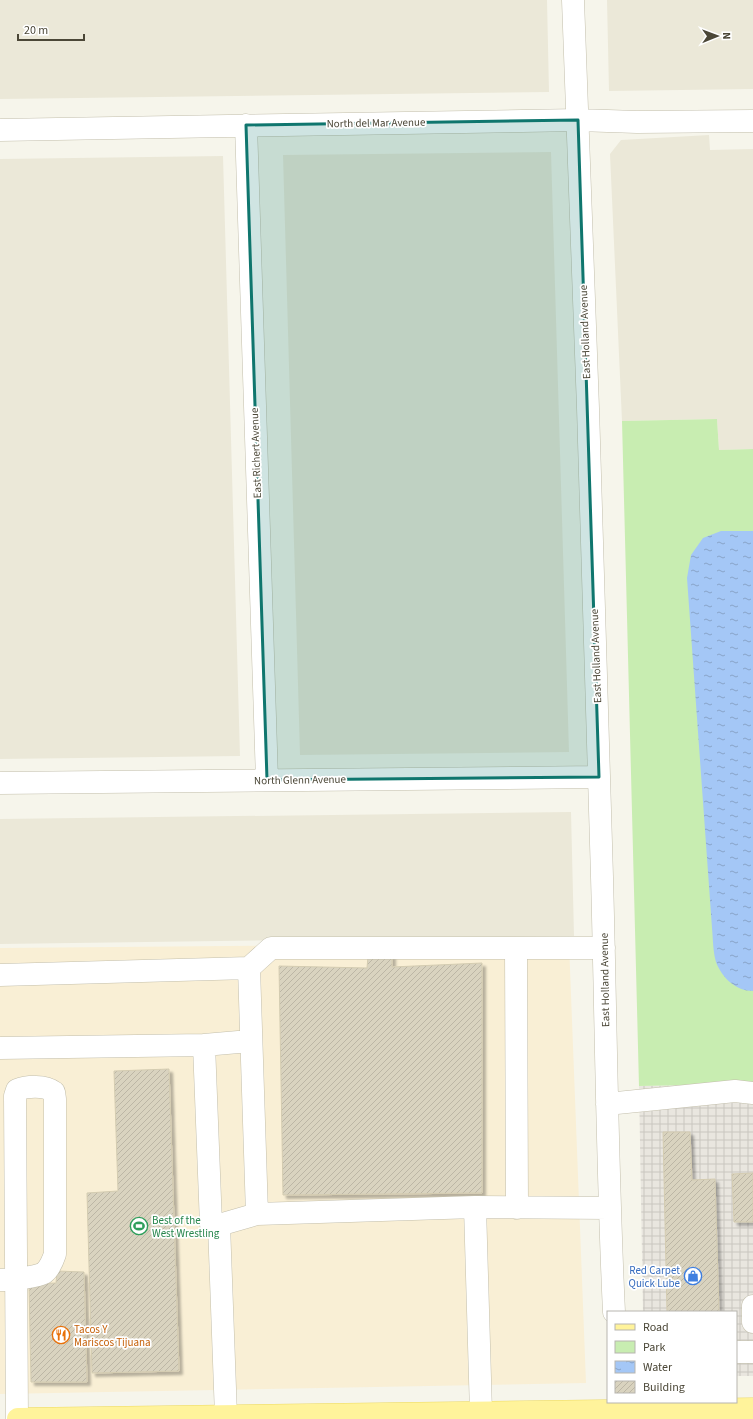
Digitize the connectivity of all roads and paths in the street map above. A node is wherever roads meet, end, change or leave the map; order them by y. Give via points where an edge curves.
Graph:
1 (574, 0) edge
2 (578, 120) junction
3 (753, 121) edge
4 (246, 125) junction
5 (0, 130) edge
6 (600, 777) junction
7 (267, 780) junction
8 (0, 783) edge
9 (516, 948) junction
10 (604, 948) junction
11 (249, 968) junction
12 (0, 975) edge
13 (250, 1041) junction
14 (204, 1045) junction
15 (0, 1048) edge
16 (753, 1093) edge
17 (607, 1104) junction
18 (475, 1207) junction
19 (517, 1208) junction
20 (609, 1208) junction
21 (257, 1214) junction
22 (219, 1225) junction
23 (8, 1280) edge
24 (753, 1306) edge
25 (614, 1311) edge
26 (753, 1322) edge
27 (737, 1352) edge
28 (753, 1352) edge
29 (675, 1406) edge
30 (753, 1409) edge
31 (618, 1411) edge
32 (481, 1413) junction
33 (226, 1416) junction
34 (18, 1419) edge

1 - 2 street, East Holland Avenue
2 - 3 street, North del Mar Avenue
2 - 4 street, North del Mar Avenue
2 - 6 street, East Holland Avenue
4 - 5 street, North del Mar Avenue
4 - 7 street, East Richert Avenue
6 - 7 street, North Glenn Avenue
6 - 10 street, East Holland Avenue
7 - 8 street, North Glenn Avenue
9 - 10 street
9 - 11 street via 271,948
9 - 19 street
10 - 17 street, East Holland Avenue
11 - 12 street
11 - 13 street
13 - 14 street
13 - 21 street
14 - 15 street
14 - 22 street via 211,1225
16 - 17 street via 735,1091
17 - 20 street, East Holland Avenue
18 - 19 street
18 - 21 street
18 - 32 street
19 - 20 street
20 - 25 street, East Holland Avenue
21 - 22 street
22 - 33 street
23 - 23 street via 16,1090 24,1087 49,1088 54,1092 55,1254 53,1262 43,1273
23 - 34 street
24 - 26 street
27 - 28 street
29 - 30 main road
29 - 31 main road
31 - 32 main road
32 - 33 main road
33 - 34 main road

